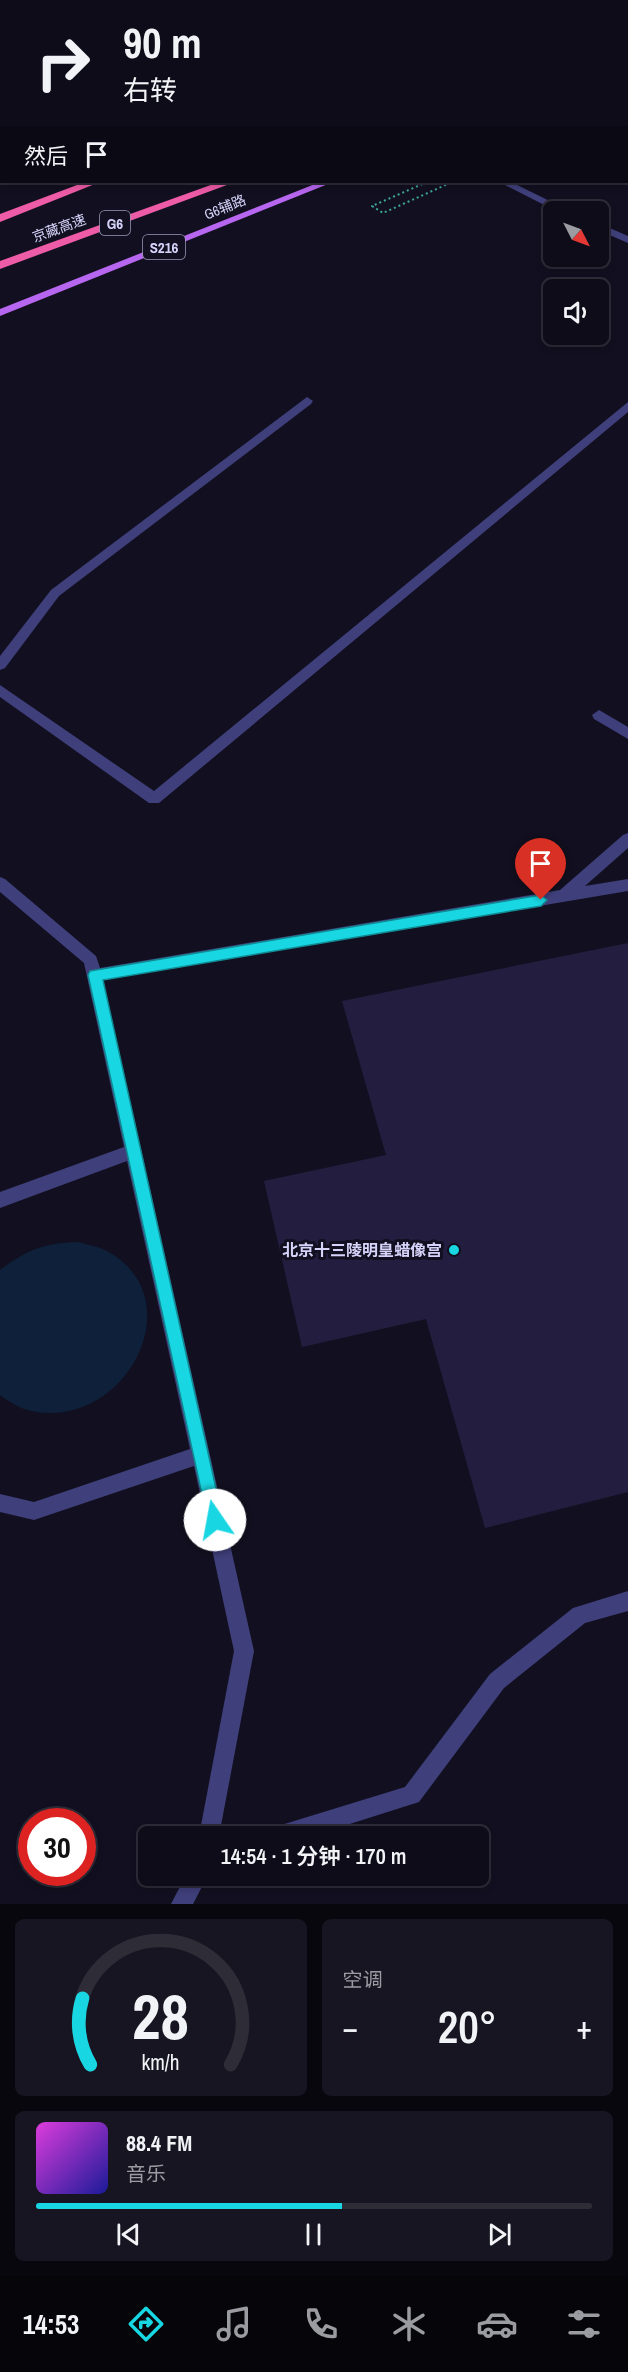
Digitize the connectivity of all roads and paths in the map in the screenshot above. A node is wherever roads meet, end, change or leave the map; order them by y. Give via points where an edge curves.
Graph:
1 (91, 183) edge
2 (226, 183) edge
3 (325, 183) edge
4 (425, 183) edge
5 (450, 183) edge
6 (506, 183) edge
7 (544, 201) edge
8 (0, 218) edge
9 (609, 231) edge
10 (628, 240) edge
11 (0, 266) edge
12 (0, 313) edge
13 (307, 401) dead end
14 (628, 406) edge
15 (0, 665) edge
16 (0, 690) edge
17 (599, 715) dead end
18 (628, 734) edge
19 (628, 839) edge
20 (0, 883) edge
21 (628, 885) edge
22 (564, 896) junction
23 (95, 975) junction
24 (134, 1151) junction
25 (0, 1200) edge
26 (200, 1455) junction
27 (0, 1503) edge
28 (628, 1601) edge
29 (211, 1826) edge
30 (310, 1826) edge
31 (191, 1886) edge
32 (182, 1904) edge

1 - 8 highway
2 - 11 highway, 京藏高速 / G6
3 - 12 main road, G6辅路 / S216
4 - 5 path via 372,206 383,213
6 - 7 street
9 - 10 street
13 - 15 street via 55,593
14 - 16 street via 154,799
17 - 18 street
19 - 22 street
20 - 23 street via 91,960
21 - 22 street
22 - 23 street
23 - 24 street
24 - 25 street
24 - 26 street
26 - 27 street via 34,1511
26 - 29 street via 244,1651
28 - 30 street via 580,1616 497,1682 412,1794
31 - 32 street

